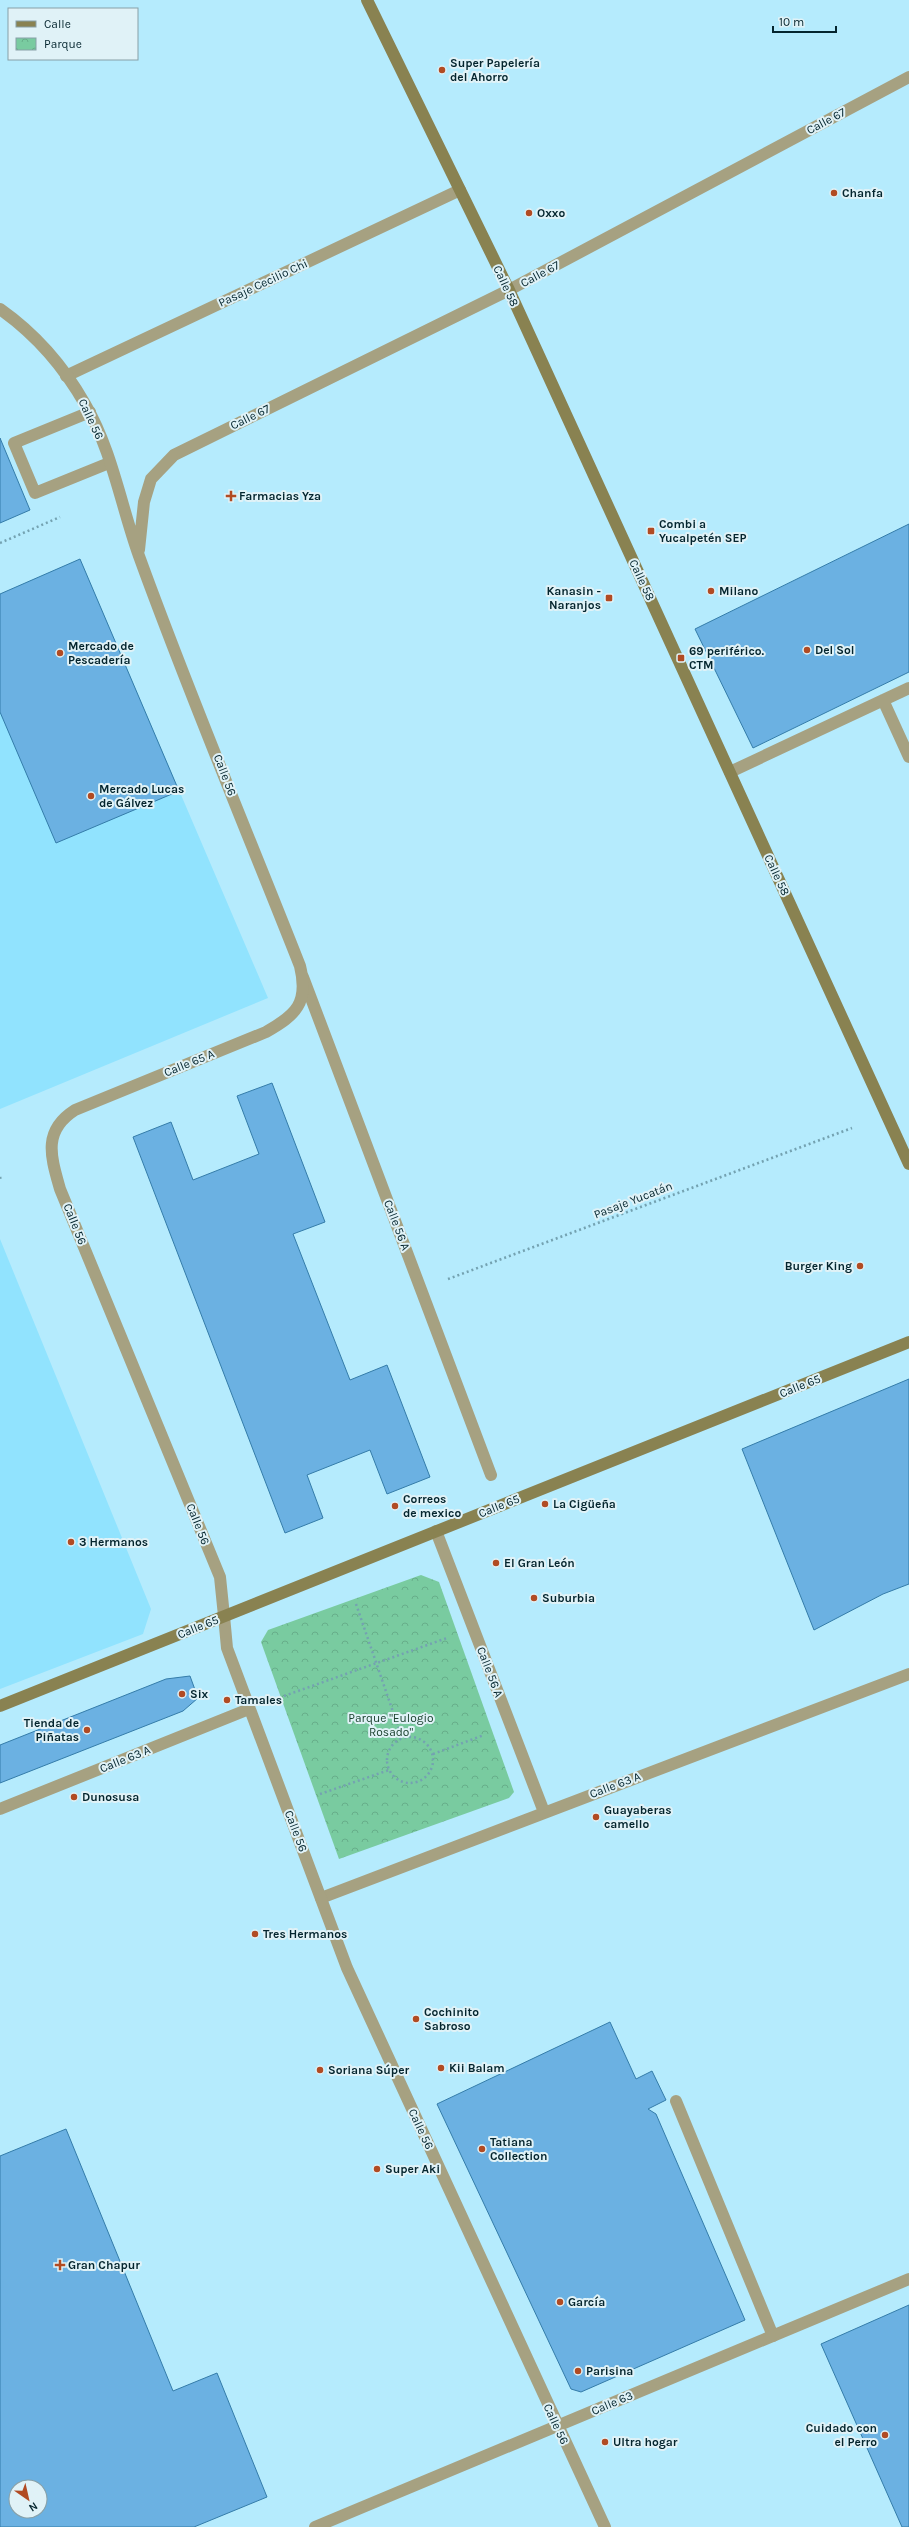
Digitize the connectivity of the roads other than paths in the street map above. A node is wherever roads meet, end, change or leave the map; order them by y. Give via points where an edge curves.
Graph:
1 (367, 0) edge
2 (909, 77) edge
3 (460, 190) junction
4 (509, 290) junction
5 (0, 308) edge
6 (66, 376) junction
7 (90, 412) junction
8 (109, 463) junction
9 (151, 479) joint
10 (138, 555) junction
11 (909, 688) edge
12 (883, 700) junction
13 (909, 758) edge
14 (730, 772) junction
15 (302, 975) junction
16 (304, 996) joint
17 (63, 1117) joint
18 (909, 1164) edge
19 (909, 1342) edge
20 (491, 1475) dead end
21 (436, 1531) junction
22 (224, 1616) junction
23 (909, 1674) edge
24 (0, 1706) edge
25 (249, 1709) junction
26 (0, 1809) edge
27 (544, 1812) junction
28 (321, 1898) junction
29 (676, 2101) dead end
30 (909, 2279) edge
31 (773, 2336) junction
32 (557, 2426) junction
33 (315, 2527) edge
34 (604, 2527) edge

1 - 3 main road, Calle 58
2 - 4 street, Calle 67
3 - 4 main road, Calle 58
3 - 6 street, Pasaje Cecilio Chi
4 - 9 street, Calle 67 via 174,455
4 - 14 main road, Calle 58
5 - 6 street, Calle 56 via 40,344
6 - 7 street, Calle 56
7 - 8 street, Calle 56
7 - 8 street via 14,443 35,493
8 - 10 street, Calle 56
9 - 10 street, Calle 56 via 144,502
10 - 15 street, Calle 56
11 - 12 street
12 - 13 street
12 - 14 street
14 - 18 main road, Calle 58
15 - 16 street, Calle 56
15 - 20 street, Calle 56 A
16 - 17 street, Calle 65 A via 288,1020 266,1032
17 - 22 street, Calle 56 via 55,1130 51,1148 60,1189 220,1577
19 - 21 main road, Calle 65
21 - 22 main road, Calle 65
21 - 27 street, Calle 56 A
22 - 24 main road, Calle 65
22 - 25 street, Calle 56 via 227,1648
23 - 27 street, Calle 63 A
25 - 26 street, Calle 63 A
25 - 28 street, Calle 56
27 - 28 street, Calle 63 A
28 - 32 street, Calle 56 via 347,1968
29 - 31 street
30 - 31 street, Calle 63
31 - 32 street, Calle 63
32 - 33 street, Calle 63
32 - 34 street, Calle 56

